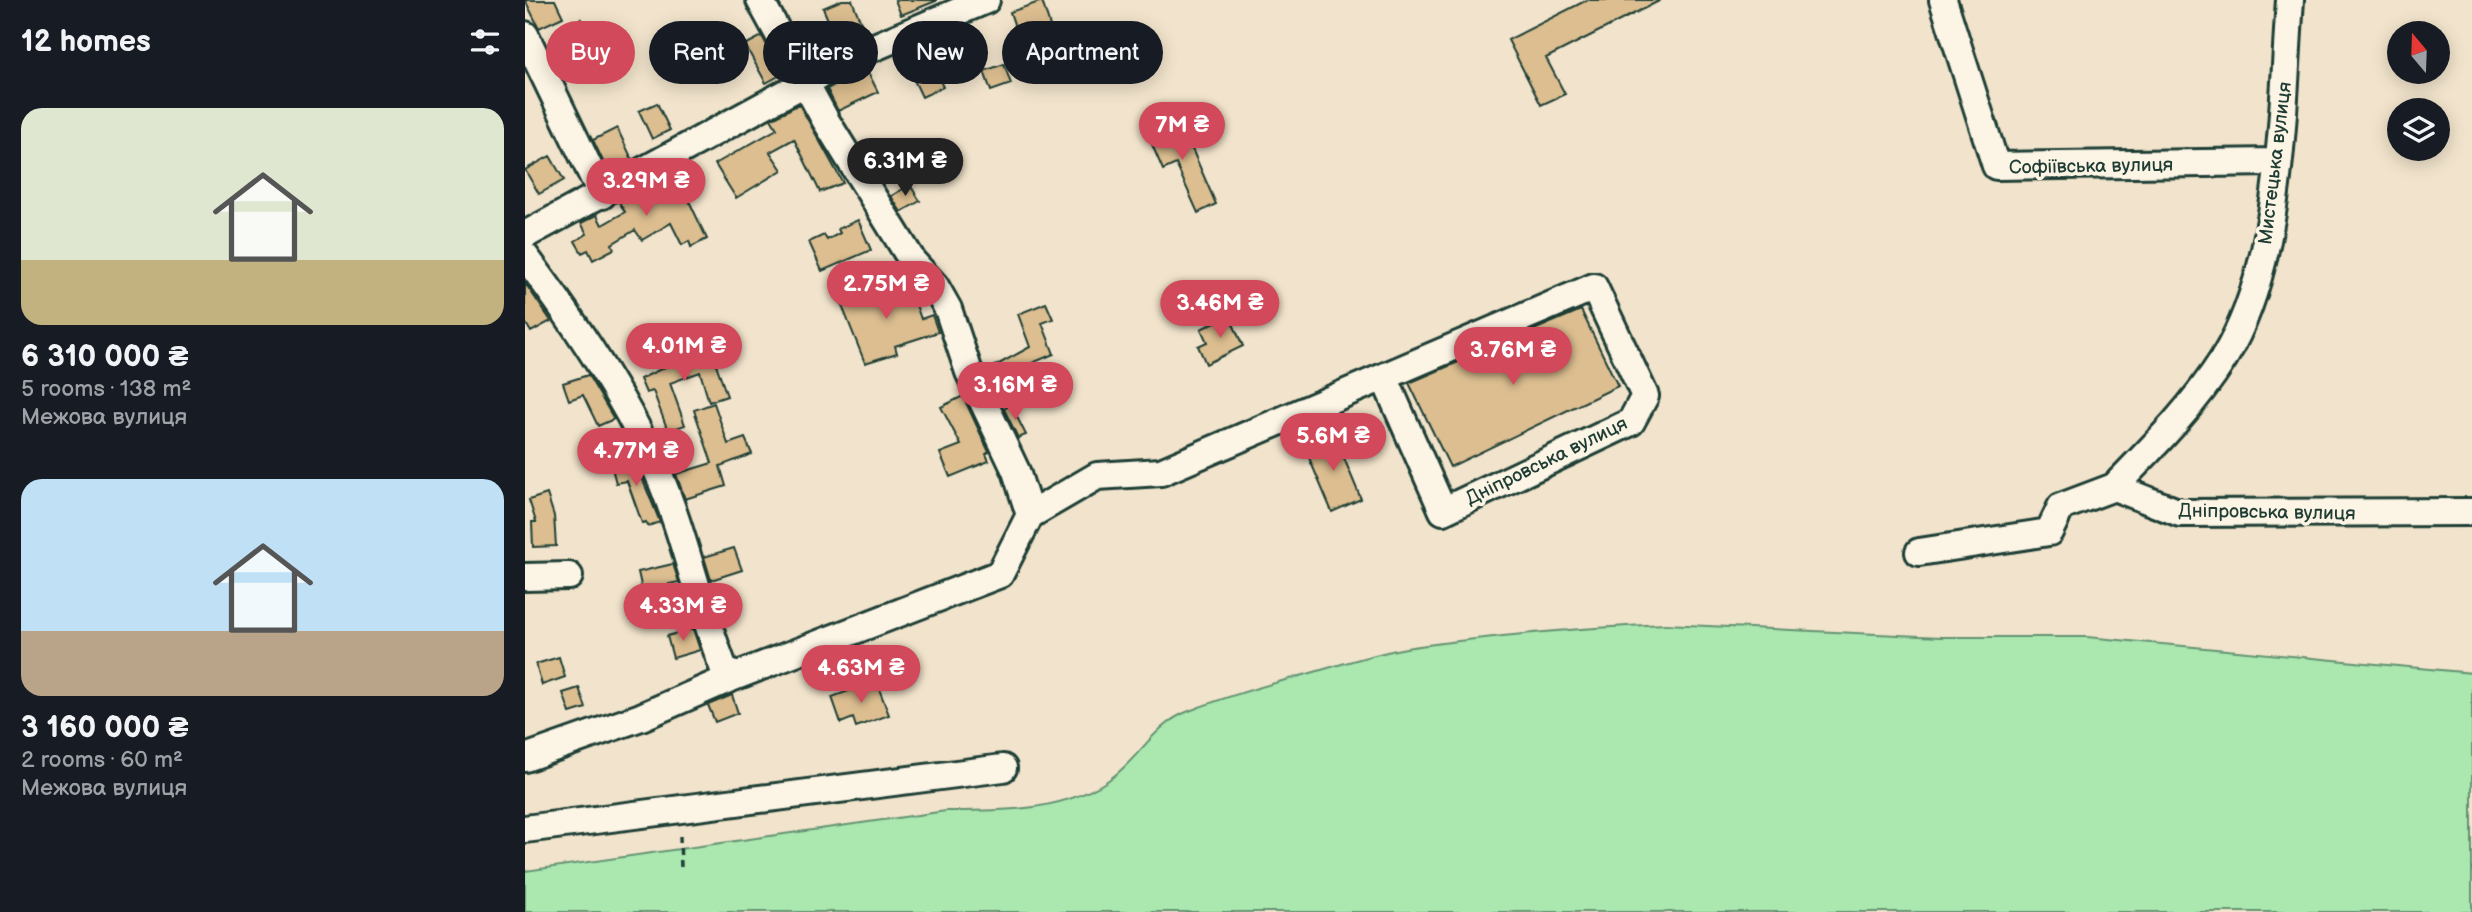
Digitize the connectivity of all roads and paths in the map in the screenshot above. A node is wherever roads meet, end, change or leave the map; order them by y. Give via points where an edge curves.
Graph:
1 (760, 0) edge
2 (986, 0) edge
3 (1943, 0) edge
4 (2293, 0) edge
5 (771, 21) edge
6 (525, 35) edge
7 (878, 45) edge
8 (799, 84) edge
9 (804, 84) edge
10 (2277, 162) junction
11 (602, 195) junction
12 (525, 235) edge
13 (525, 256) edge
14 (1384, 377) junction
15 (2113, 487) junction
16 (2472, 512) edge
17 (1030, 516) junction
18 (1919, 552) dead end
19 (569, 576) dead end
20 (525, 578) edge
21 (728, 679) junction
22 (525, 758) edge
23 (1003, 768) dead end
24 (525, 829) edge
25 (680, 836) dead end
26 (681, 868) dead end

1 - 5 street
2 - 7 street
3 - 10 street, Софіївська вулиця via 1996,166
4 - 10 street, Мистецька вулиця
6 - 11 street
8 - 11 street
9 - 17 street via 912,262 935,286 948,309 969,372 1016,471
10 - 15 street, Мистецька вулиця via 2256,289 2225,356 2179,421
11 - 12 street
13 - 21 street via 578,328 656,467 708,632
14 - 14 street, Дніпровська вулиця via 1594,287 1645,396 1631,422 1443,511
14 - 17 street, Дніпровська вулиця via 1161,472 1097,476
15 - 16 street, Дніпровська вулиця via 2180,513
15 - 18 street via 2061,507 2049,532
17 - 21 street via 1000,574
19 - 20 street
21 - 22 street via 641,717
23 - 24 street
25 - 26 path

